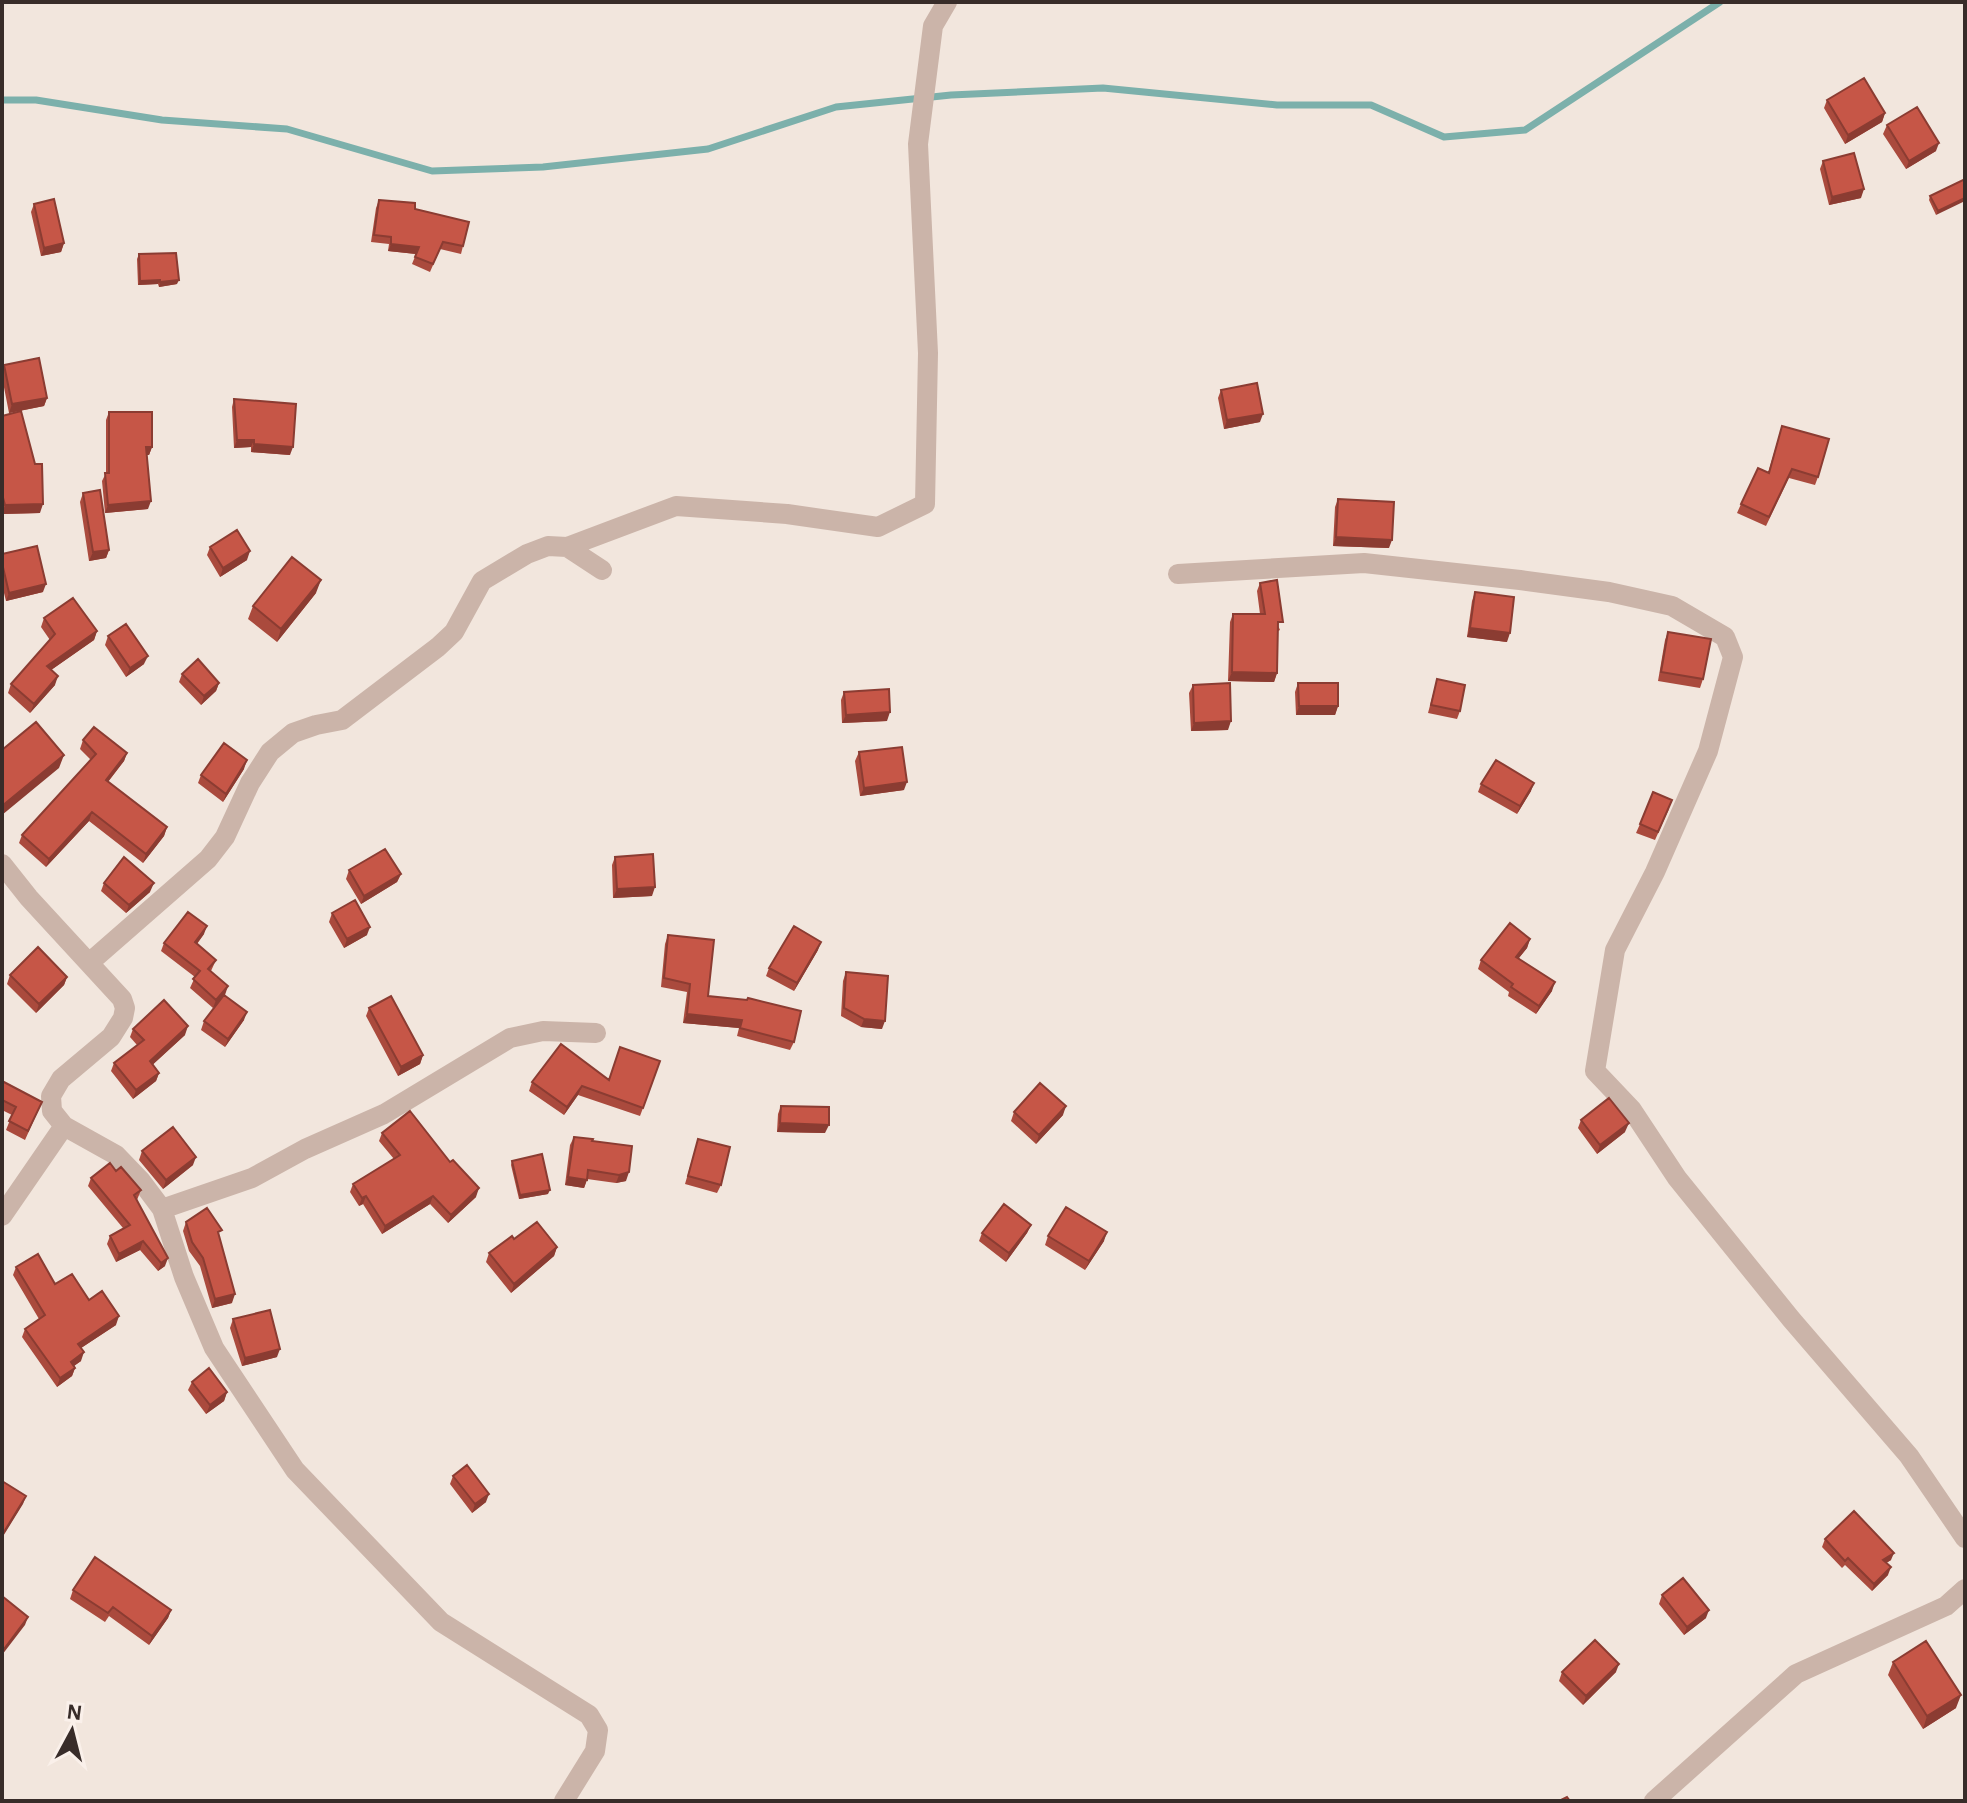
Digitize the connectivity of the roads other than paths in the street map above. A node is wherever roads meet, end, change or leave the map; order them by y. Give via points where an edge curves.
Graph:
1 (947, 2) edge
2 (567, 547) junction
3 (602, 570) dead end
4 (1178, 574) dead end
5 (2, 864) edge
6 (89, 963) junction
7 (596, 1033) dead end
8 (64, 1126) junction
9 (162, 1209) junction
10 (2, 1216) edge
11 (1965, 1538) edge
12 (1965, 1589) edge
13 (564, 1801) edge
14 (1654, 1801) edge

1 - 2 street via 933,26 918,144 928,353 925,504 878,527 676,506
2 - 3 street
2 - 6 street via 548,546 527,554 482,581 454,632 427,656 342,720 293,733 270,752 208,859
4 - 11 street via 1364,563 1505,578 1672,606 1725,637 1733,657 1708,751 1615,950 1595,1071 1632,1110 1677,1178 1791,1319 1909,1456
5 - 6 street
6 - 8 street via 125,1008 111,1037 61,1079 51,1096 52,1111
7 - 9 street via 543,1031 510,1038 384,1114 252,1178
8 - 9 street via 116,1155
8 - 10 street
9 - 13 street via 214,1348 295,1470 441,1622 589,1715 598,1730 595,1751
12 - 14 street via 1946,1606 1796,1674

